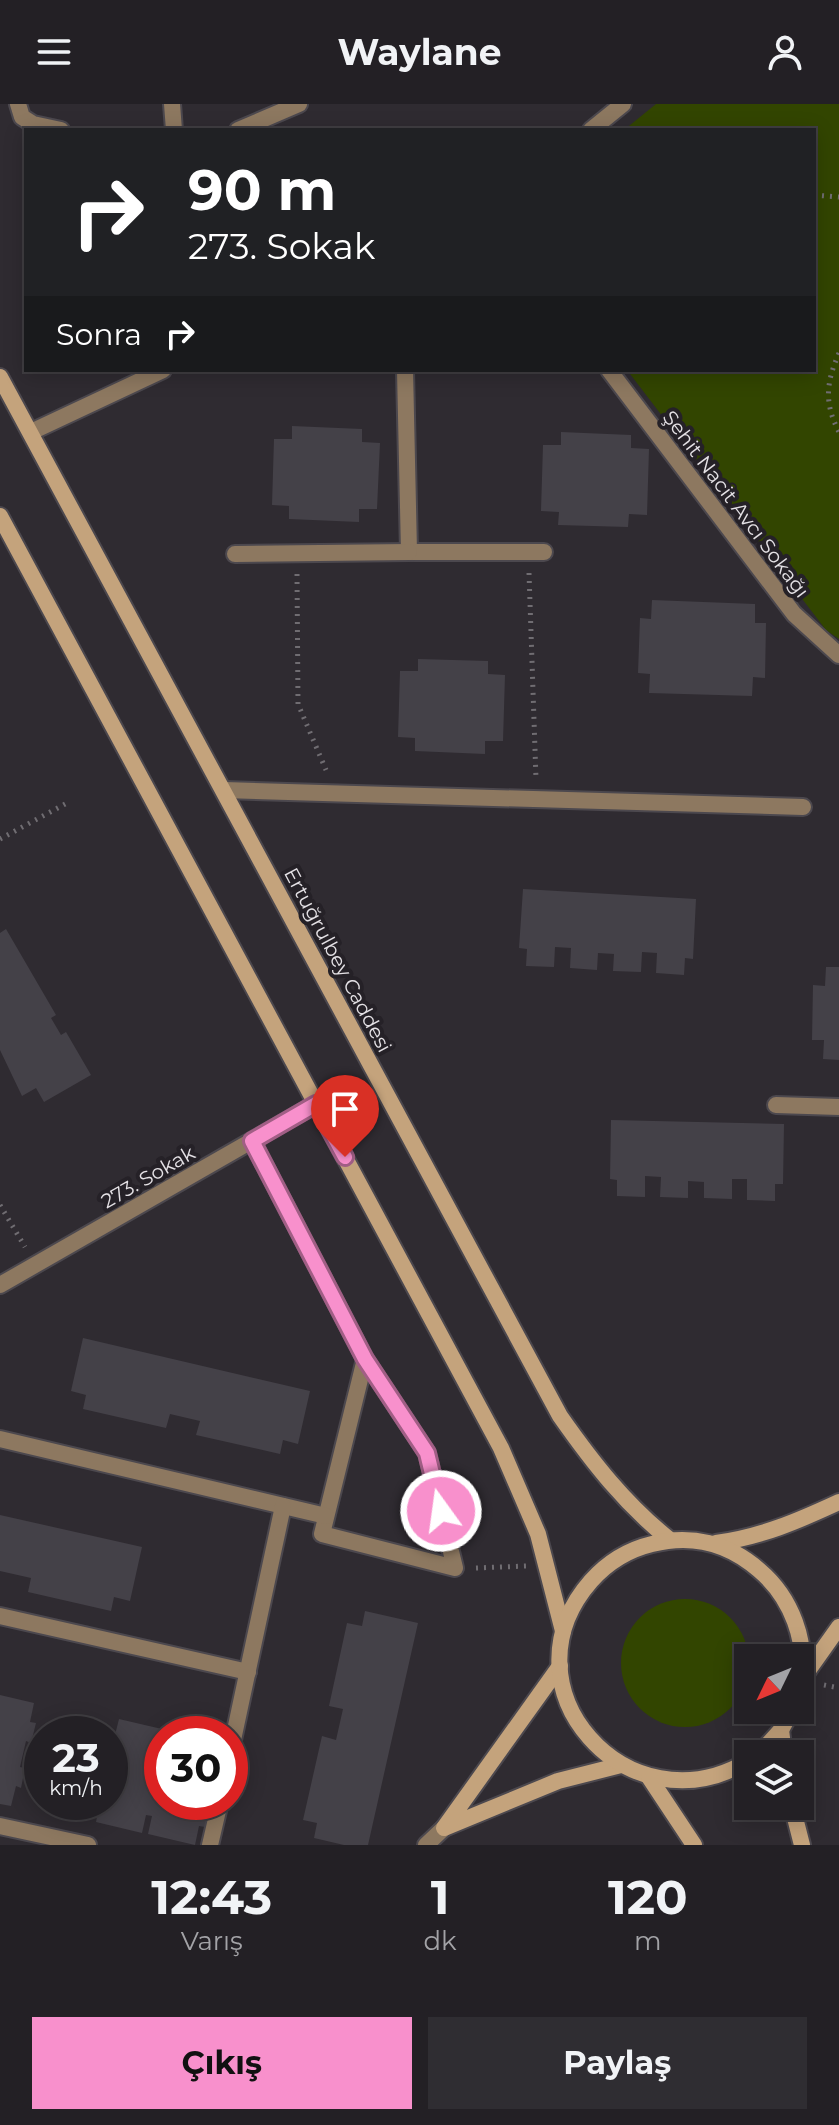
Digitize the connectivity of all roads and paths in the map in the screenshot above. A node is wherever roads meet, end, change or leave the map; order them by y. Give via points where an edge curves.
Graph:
1 (18, 104) edge
2 (172, 104) edge
3 (299, 104) edge
4 (623, 104) edge
5 (52, 128) edge
6 (174, 128) edge
7 (243, 128) edge
8 (593, 128) edge
9 (816, 195) edge
10 (839, 197) edge
11 (839, 353) edge
12 (159, 372) edge
13 (405, 372) edge
14 (611, 372) edge
15 (0, 377) edge
16 (31, 432) junction
17 (839, 432) edge
18 (0, 516) edge
19 (409, 552) junction
20 (536, 552) joint
21 (296, 553) junction
22 (235, 554) dead end
23 (839, 655) edge
24 (224, 790) junction
25 (336, 794) junction
26 (537, 799) junction
27 (67, 803) dead end
28 (803, 807) dead end
29 (0, 839) edge
30 (316, 1104) junction
31 (776, 1105) dead end
32 (839, 1107) edge
33 (252, 1141) junction
34 (0, 1205) edge
35 (36, 1265) junction
36 (0, 1285) edge
37 (365, 1359) junction
38 (0, 1439) edge
39 (839, 1502) edge
40 (283, 1506) junction
41 (326, 1516) junction
42 (670, 1540) junction
43 (713, 1543) junction
44 (547, 1566) junction
45 (455, 1568) junction
46 (0, 1616) edge
47 (839, 1627) edge
48 (563, 1631) junction
49 (802, 1644) edge
50 (814, 1663) edge
51 (560, 1666) junction
52 (248, 1672) junction
53 (238, 1716) edge
54 (784, 1724) edge
55 (781, 1730) junction
56 (772, 1740) edge
57 (782, 1740) edge
58 (621, 1765) junction
59 (734, 1769) edge
60 (649, 1777) junction
61 (216, 1820) edge
62 (796, 1820) edge
63 (0, 1826) edge
64 (444, 1828) junction
65 (88, 1845) edge
66 (210, 1845) edge
67 (426, 1845) edge
68 (694, 1845) edge
69 (802, 1845) edge

1 - 5 street via 22,117
2 - 6 street
3 - 7 street
4 - 8 street
9 - 10 path
11 - 17 path via 826,391
12 - 16 street
13 - 19 street
14 - 23 street, Şehit Nacit Avcı Sokağı via 794,614
15 - 16 main road, Ertuğrulbey Caddesi
16 - 24 main road, Ertuğrulbey Caddesi
18 - 30 main road
19 - 20 street
19 - 21 street
20 - 26 path
21 - 22 street
21 - 25 path via 298,704
24 - 25 street
24 - 42 main road, Ertuğrulbey Caddesi via 560,1416 635,1511
25 - 26 street
26 - 28 street
27 - 29 path
30 - 33 street, 273. Sokak
30 - 44 main road via 501,1448
31 - 32 street
33 - 35 street, 273. Sokak
33 - 37 street
34 - 35 path
35 - 36 street, 273. Sokak
37 - 41 street
37 - 45 street via 427,1453
38 - 40 street
39 - 43 main road via 784,1528
40 - 41 street
40 - 52 street
41 - 45 street via 322,1534
42 - 43 main road
42 - 48 main road via 634,1548 602,1568 578,1596
43 - 49 main road via 772,1581 792,1610
44 - 45 path
44 - 48 main road
46 - 52 street
47 - 50 main road
48 - 51 main road
51 - 58 main road via 565,1698 580,1727
51 - 64 main road
52 - 53 street
54 - 55 main road
55 - 56 main road
55 - 57 main road
58 - 60 main road
58 - 64 main road via 558,1781
59 - 60 main road via 694,1781
60 - 68 main road
61 - 66 street
62 - 69 main road
63 - 65 street
64 - 67 street

